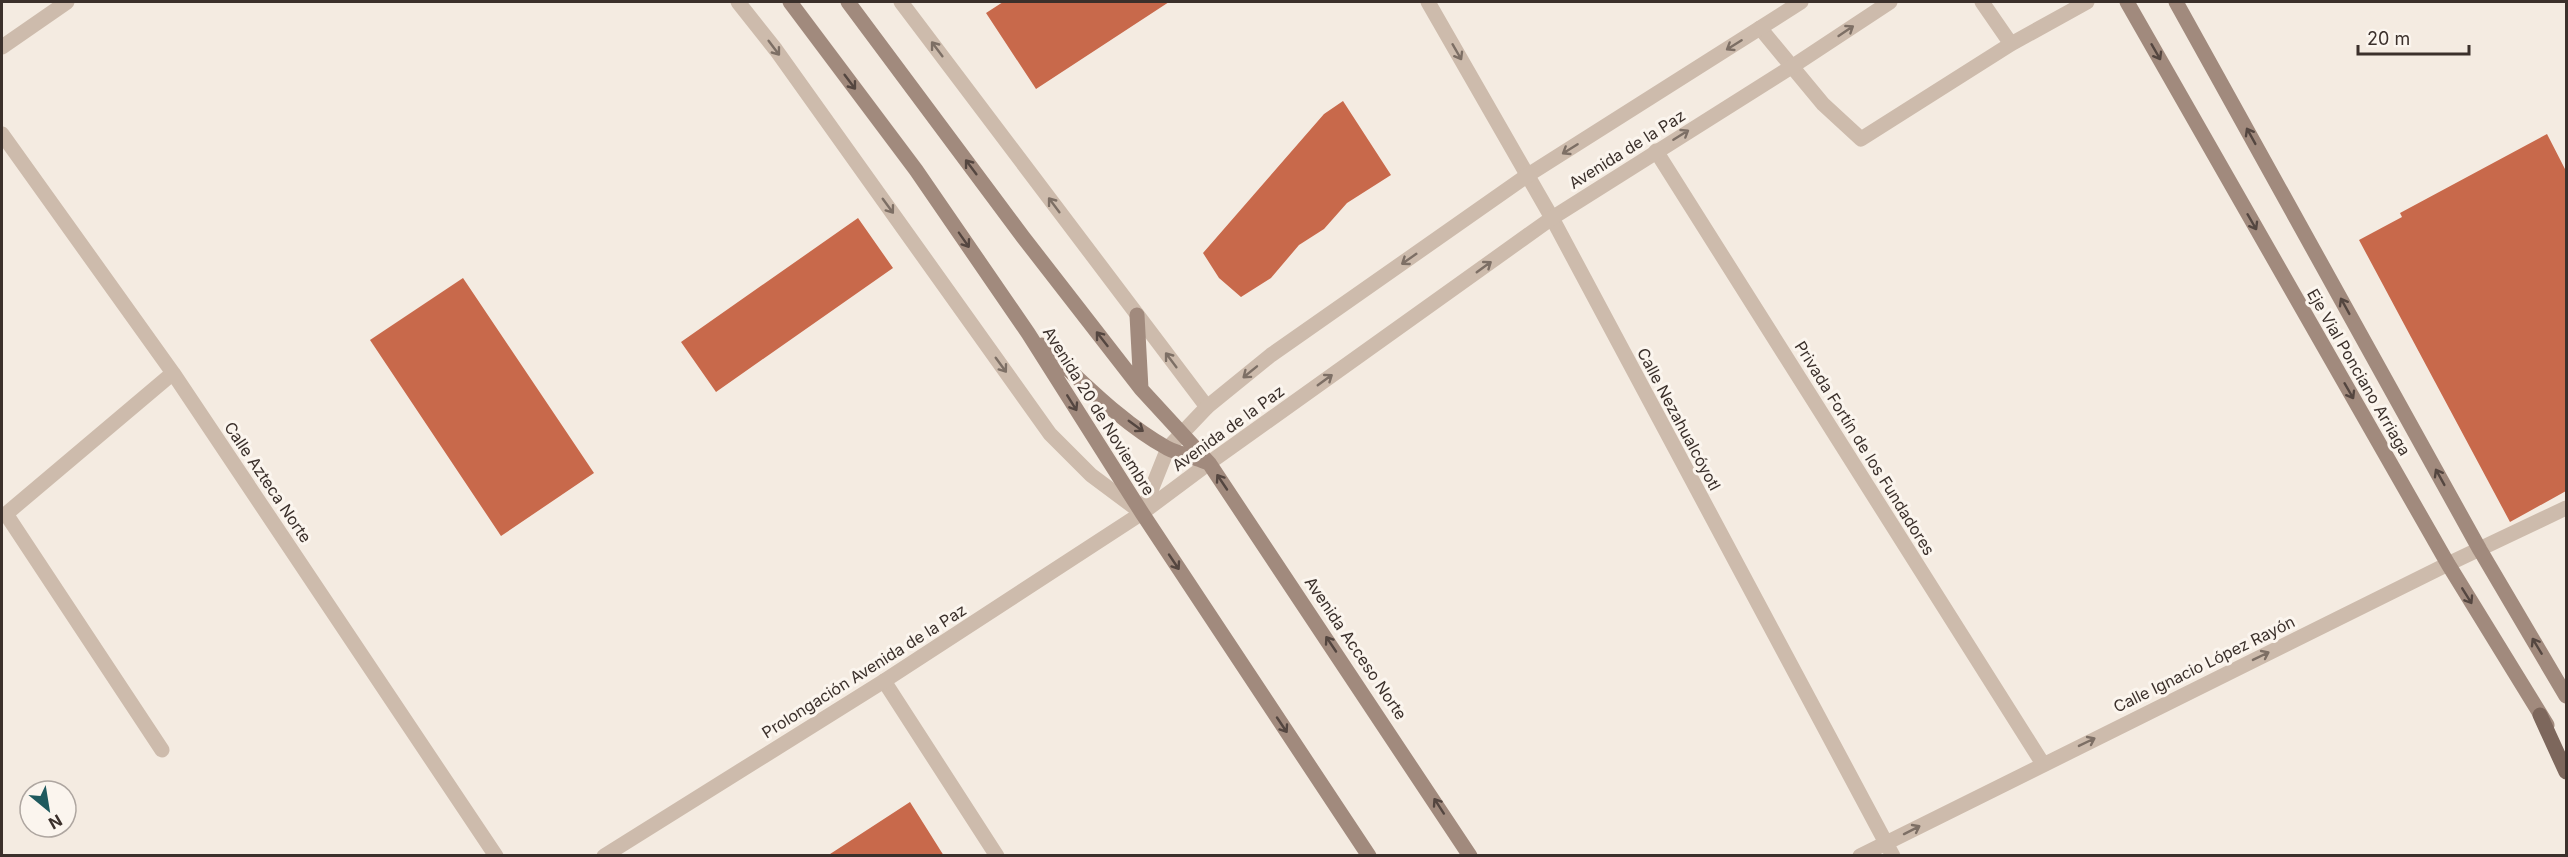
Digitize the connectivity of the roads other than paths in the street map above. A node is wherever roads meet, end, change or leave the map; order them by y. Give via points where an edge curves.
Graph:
1 (67, 2) edge
2 (738, 2) edge
3 (790, 2) edge
4 (848, 2) edge
5 (901, 2) edge
6 (1428, 2) edge
7 (1801, 2) edge
8 (1890, 2) edge
9 (1982, 2) edge
10 (2087, 2) edge
11 (2127, 2) edge
12 (2176, 2) edge
13 (1761, 28) junction
14 (2011, 44) junction
15 (2, 47) edge
16 (1793, 66) junction
17 (2, 134) edge
18 (1656, 151) junction
19 (1528, 176) junction
20 (1552, 218) junction
21 (1137, 315) junction
22 (1028, 333) junction
23 (173, 373) junction
24 (1141, 389) junction
25 (1207, 406) junction
26 (1182, 432) junction
27 (1168, 448) junction
28 (1209, 463) junction
29 (2566, 508) edge
30 (1142, 513) junction
31 (2480, 550) junction
32 (2448, 564) junction
33 (884, 681) junction
34 (2566, 696) edge
35 (2540, 715) junction
36 (162, 750) dead end
37 (2566, 757) edge
38 (2043, 764) junction
39 (2566, 772) edge
40 (1889, 849) edge
41 (496, 855) edge
42 (604, 855) edge
43 (998, 855) edge
44 (1369, 855) edge
45 (1470, 855) edge
46 (1860, 855) edge

1 - 15 street
2 -> 30 street, Avenida 20 de Noviembre via 1050,434 1091,475
3 -> 22 main road, Avenida 20 de Noviembre via 916,170
24 -> 4 main road
21 -> 5 street
6 -> 19 street, Calle Nezahualcóyotl
7 - 13 street, Avenida de la Paz
16 -> 8 street, Avenida de la Paz
9 - 14 street
10 - 14 street
11 -> 32 main road, Eje Vial Ponciano Arriaga
31 -> 12 main road, Eje Vial Ponciano Arriaga
13 - 16 street
13 -> 19 street, Avenida de la Paz
14 - 16 street via 1861,139 1823,104
18 -> 16 street, Avenida de la Paz
17 - 23 street, Calle Azteca Norte
18 - 20 street, Avenida de la Paz
18 - 38 street, Privada Fortín de los Fundadores
19 - 20 street, Calle Nezahualcóyotl
19 -> 25 street, Avenida de la Paz via 1271,355
28 -> 20 street, Avenida de la Paz
20 - 40 street, Calle Nezahualcóyotl
21 - 24 main road
25 -> 21 street
22 -> 27 main road via 1101,399
22 -> 30 main road, Avenida 20 de Noviembre
23 - 36 street via 6,514
23 - 41 street, Calle Azteca Norte
24 - 26 main road
25 - 26 street, Avenida de la Paz
26 - 27 street, Avenida de la Paz
26 - 28 main road
27 - 28 main road
27 - 30 street, Avenida de la Paz
28 - 30 street, Avenida de la Paz
45 -> 28 main road, Avenida Acceso Norte
29 - 31 street, Calle Ignacio López Rayón
30 - 33 street, Prolongación Avenida de la Paz
30 -> 44 main road
31 - 32 street, Calle Ignacio López Rayón
34 -> 31 main road, Eje Vial Ponciano Arriaga
32 -> 35 main road, Eje Vial Ponciano Arriaga
38 -> 32 street, Calle Ignacio López Rayón
33 - 42 street, Prolongación Avenida de la Paz
33 - 43 street
35 - 37 main road, Eje Vial Ponciano Arriaga
35 - 39 main road
40 -> 38 street, Calle Ignacio López Rayón
40 - 46 street, Calle Ignacio López Rayón

